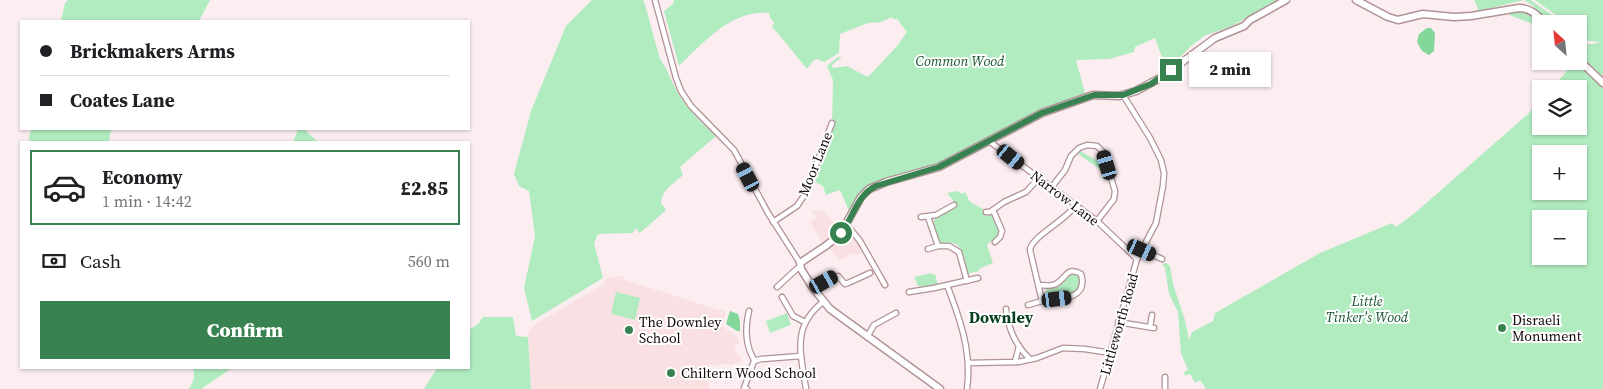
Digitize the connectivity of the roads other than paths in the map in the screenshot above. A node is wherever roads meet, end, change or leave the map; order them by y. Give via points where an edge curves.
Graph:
1 (655, 0) edge
2 (1286, 0) edge
3 (1356, 0) edge
4 (1537, 15) edge
5 (1588, 69) edge
6 (1603, 83) edge
7 (1123, 95) junction
8 (832, 123) dead end
9 (989, 141) junction
10 (1038, 179) junction
11 (1051, 188) junction
12 (954, 205) dead end
13 (1075, 206) junction
14 (993, 210) junction
15 (986, 212) dead end
16 (921, 217) dead end
17 (928, 217) junction
18 (1097, 221) junction
19 (774, 222) junction
20 (847, 225) junction
21 (995, 242) dead end
22 (938, 246) junction
23 (928, 249) dead end
24 (1142, 250) junction
25 (1138, 259) junction
26 (1162, 259) dead end
27 (800, 265) junction
28 (870, 273) dead end
29 (978, 278) dead end
30 (967, 281) junction
31 (885, 285) dead end
32 (948, 285) junction
33 (1039, 285) junction
34 (777, 287) dead end
35 (813, 288) junction
36 (909, 292) dead end
37 (782, 297) dead end
38 (1042, 301) junction
39 (823, 302) junction
40 (1028, 305) dead end
41 (1006, 308) dead end
42 (890, 310) dead end
43 (749, 311) dead end
44 (1152, 315) dead end
45 (805, 322) junction
46 (1118, 322) junction
47 (867, 337) junction
48 (1018, 346) junction
49 (1111, 353) junction
50 (801, 356) junction
51 (1030, 359) junction
52 (754, 361) junction
53 (1015, 362) junction
54 (969, 363) junction
55 (1165, 377) dead end
56 (744, 389) edge
57 (806, 389) edge
58 (940, 389) edge
59 (967, 389) edge
60 (1100, 389) edge
61 (1165, 389) edge

1 - 19 street via 681,91 691,106 734,150
2 - 7 street via 1244,26 1215,38 1162,77
3 - 4 street via 1398,20 1423,14 1471,16 1519,8 1526,8
5 - 6 street
7 - 9 street via 1094,95 1058,107
7 - 24 street, Littleworth Road via 1156,149 1164,173 1156,223
8 - 19 street, Moor Lane via 805,194 797,206
9 - 10 street, Narrow Lane
9 - 20 street via 939,167 869,189 861,197
10 - 11 street, Narrow Lane
10 - 14 street via 1026,192
11 - 13 street, Narrow Lane
11 - 18 street via 1079,148 1097,146 1103,152 1115,191 1114,199
12 - 17 street
13 - 18 street, Narrow Lane
13 - 33 street via 1030,246
14 - 15 street
14 - 21 street via 1002,231
16 - 17 street
17 - 22 street
18 - 25 street, Narrow Lane
19 - 27 street
20 - 27 street
20 - 31 street
22 - 23 street
22 - 30 street via 949,246 959,252
24 - 25 street, Littleworth Road
24 - 26 street
25 - 46 street, Littleworth Road
27 - 34 street
27 - 35 street
28 - 35 street via 848,283 834,276
29 - 30 street
30 - 32 street
32 - 36 street
32 - 54 street
33 - 38 street
33 - 38 street via 1054,285 1072,271 1081,274 1083,280 1072,298
35 - 39 street
37 - 45 street via 793,316
38 - 40 street
39 - 45 street
39 - 47 street
41 - 48 street via 1009,330
42 - 47 street via 894,314 874,325
43 - 52 street via 747,335
44 - 46 street via 1152,327
45 - 50 street via 800,336
46 - 49 street, Littleworth Road
47 - 58 street
48 - 51 street
48 - 53 street
49 - 51 street via 1063,348
49 - 60 street, Littleworth Road
50 - 52 street
50 - 57 street
51 - 53 street
52 - 56 street
53 - 54 street
54 - 59 street
55 - 61 street

